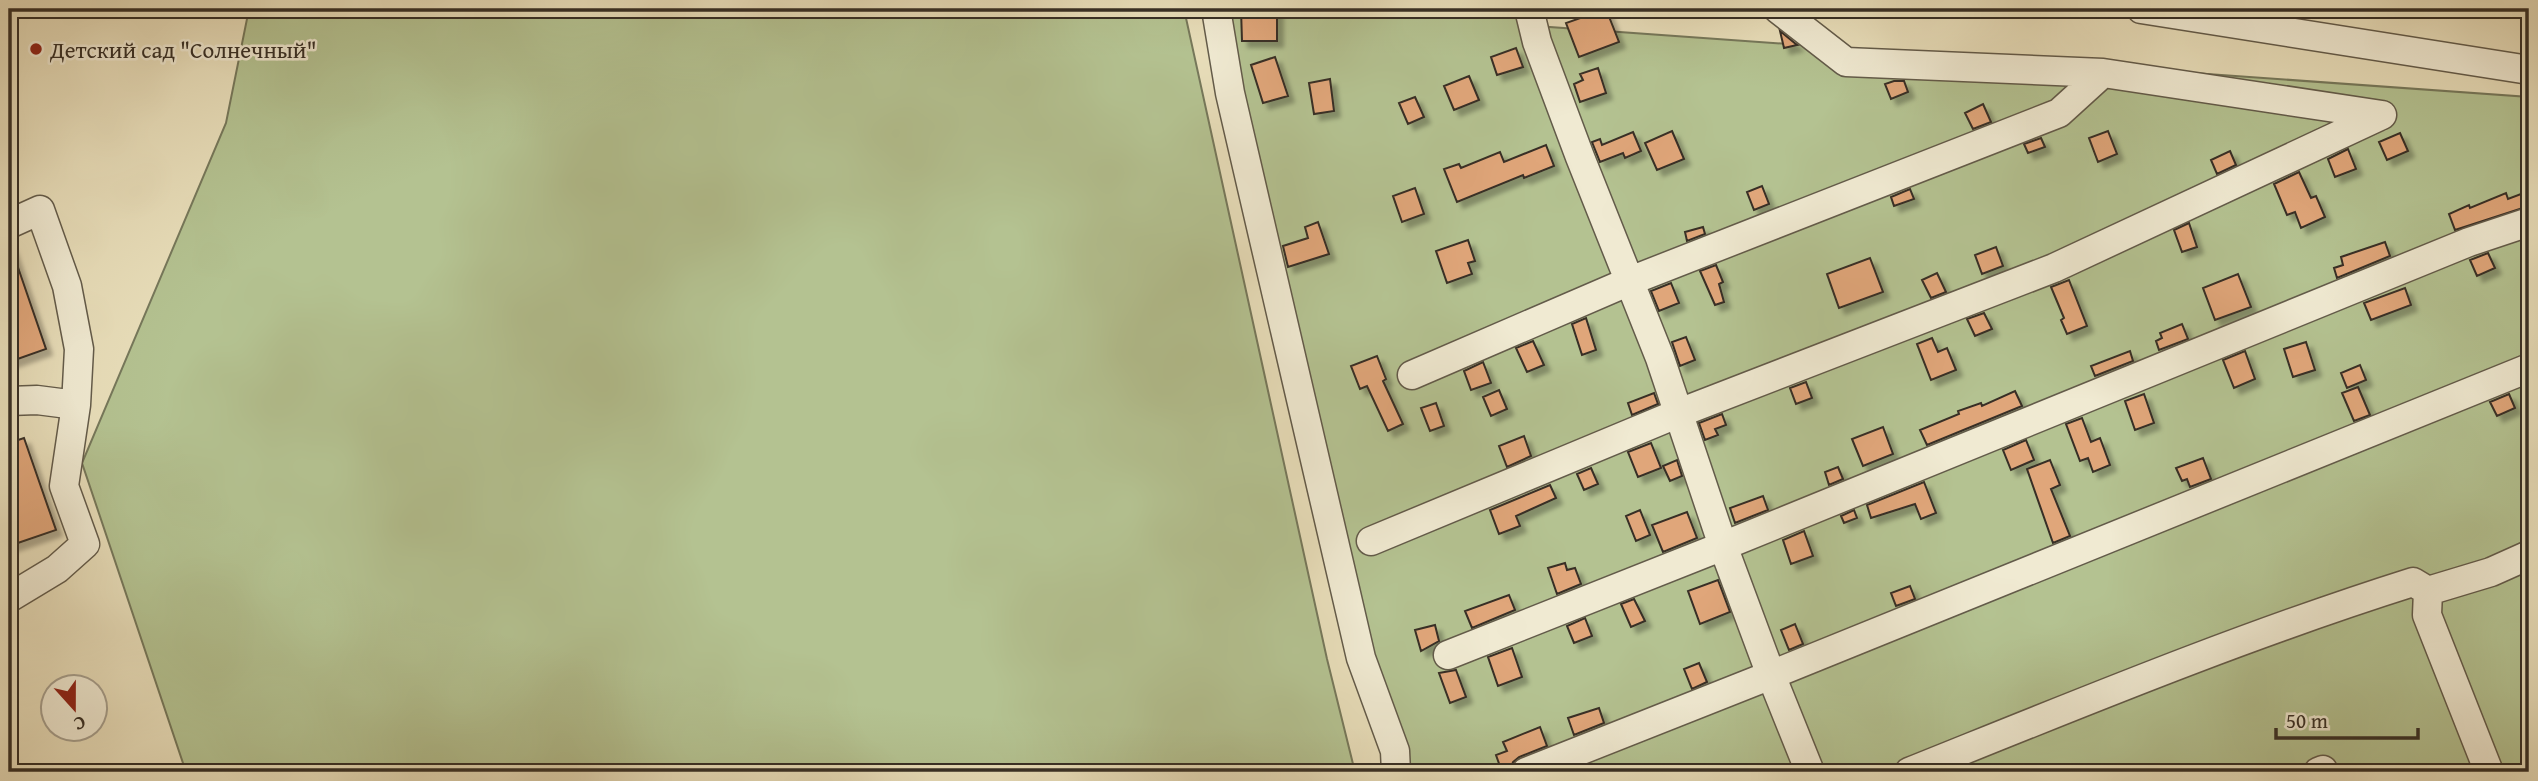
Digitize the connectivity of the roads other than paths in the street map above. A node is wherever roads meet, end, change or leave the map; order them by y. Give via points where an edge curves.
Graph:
1 (1216, 9) edge
2 (1529, 9) edge
3 (1778, 9) edge
4 (2141, 9) edge
5 (2529, 70) edge
6 (2103, 73) junction
7 (2529, 222) edge
8 (9, 223) edge
9 (1630, 281) junction
10 (2529, 368) edge
11 (1412, 375) dead end
12 (9, 401) edge
13 (76, 405) junction
14 (1679, 413) junction
15 (1371, 541) dead end
16 (1723, 546) junction
17 (2529, 555) edge
18 (2428, 591) junction
19 (9, 598) edge
20 (1448, 655) dead end
21 (1771, 676) junction
22 (1396, 772) edge
23 (1526, 772) edge
24 (1810, 772) edge
25 (1909, 772) edge
26 (2489, 772) edge

1 - 22 street via 1233,106 1361,658 1395,751
2 - 9 street via 1537,42
3 - 6 street via 1846,62
4 - 5 street
6 - 9 street via 2059,113
6 - 14 street via 2382,115 2054,268
7 - 16 street via 2469,242
8 - 13 street via 40,210 67,286 79,349
9 - 11 street
9 - 14 street
10 - 21 street
12 - 13 street
13 - 19 street via 64,486 85,544 57,569
14 - 15 street
14 - 16 street
16 - 20 street
16 - 21 street
17 - 18 street
18 - 25 street via 2413,582 2329,608
18 - 26 street via 2427,615
21 - 23 street
21 - 24 street

